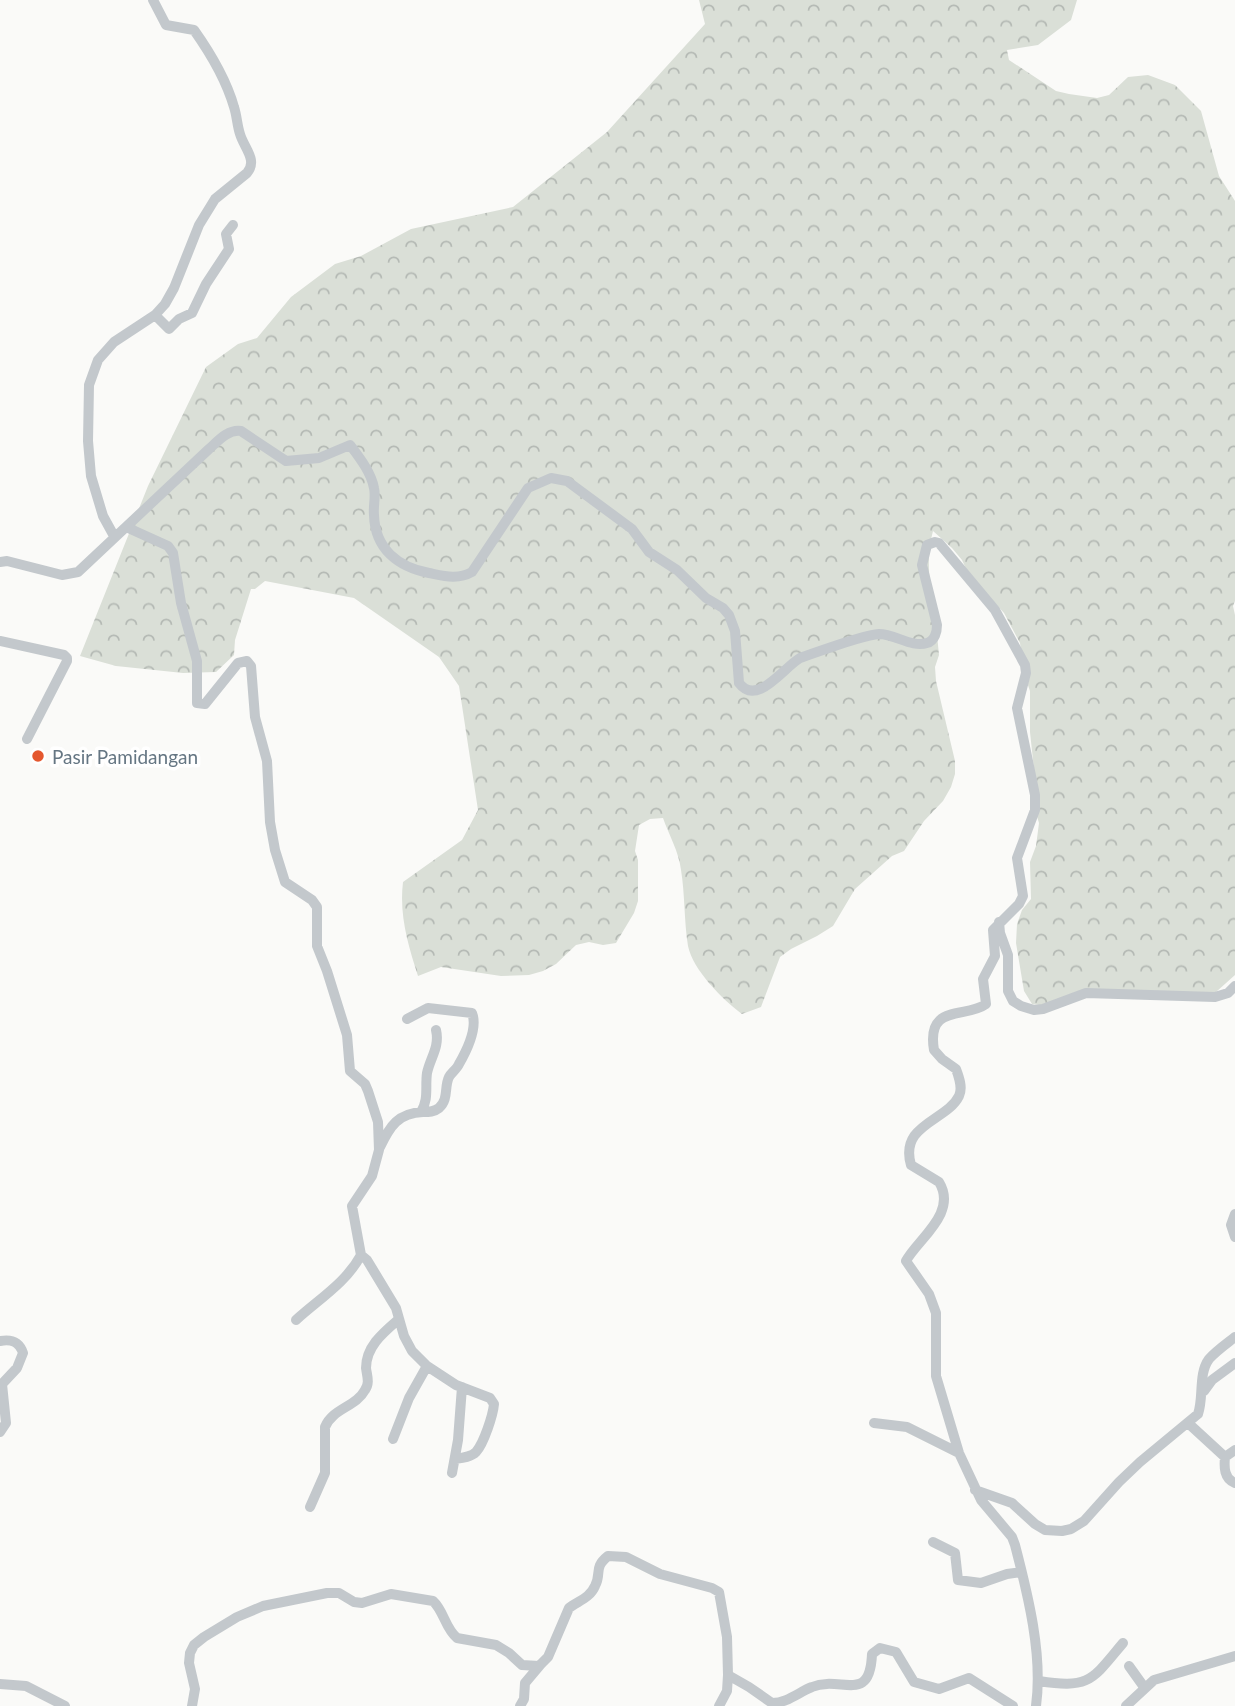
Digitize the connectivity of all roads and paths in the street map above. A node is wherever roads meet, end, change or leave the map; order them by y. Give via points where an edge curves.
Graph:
1 (153, 0) edge
2 (233, 225) dead end
3 (155, 315) junction
4 (126, 527) junction
5 (114, 536) junction
6 (0, 562) edge
7 (0, 641) edge
8 (27, 739) dead end
9 (999, 922) junction
10 (1235, 986) edge
11 (407, 1019) dead end
12 (436, 1030) dead end
13 (421, 1112) junction
14 (379, 1150) junction
15 (1235, 1214) edge
16 (1235, 1237) edge
17 (361, 1255) junction
18 (399, 1319) junction
19 (296, 1320) dead end
20 (1235, 1338) edge
21 (0, 1341) edge
22 (1235, 1363) edge
23 (427, 1366) junction
24 (462, 1387) junction
25 (1202, 1393) junction
26 (874, 1423) dead end
27 (1188, 1423) junction
28 (0, 1432) edge
29 (393, 1439) dead end
30 (959, 1453) junction
31 (1230, 1453) edge
32 (455, 1459) junction
33 (452, 1473) dead end
34 (1235, 1483) edge
35 (975, 1490) junction
36 (310, 1507) dead end
37 (933, 1542) dead end
38 (1021, 1572) junction
39 (1122, 1643) dead end
40 (1235, 1656) edge
41 (541, 1664) junction
42 (1129, 1666) dead end
43 (728, 1675) junction
44 (1039, 1682) junction
45 (0, 1684) edge
46 (1144, 1687) junction
47 (779, 1704) edge
48 (65, 1706) edge
49 (192, 1706) edge
50 (520, 1706) edge
51 (719, 1706) edge
52 (1013, 1706) edge
53 (1036, 1706) edge
54 (1126, 1706) edge

1 - 3 street via 166,25 194,30 207,49 225,81 239,133 252,160 247,173 215,199 199,225 174,288
2 - 3 street via 226,234 229,249 192,313 169,329
3 - 5 street via 114,342 98,360 89,385 91,476
4 - 5 street
4 - 9 street via 232,432 241,431 286,461 319,458 349,444 372,480 375,525 393,559 414,570 459,577 477,567 528,488 543,480 561,479 617,517 649,552 723,608 735,631 739,682 755,691 800,658 872,635 915,643 932,640 937,625 922,557 927,545 939,543 995,610 1026,667 1017,705 1035,810 1017,858 1023,896
4 - 14 street via 168,546 173,553 197,661 197,704 205,704 238,663 247,661 251,666 256,723 267,761 275,850 285,882 317,907 317,946 347,1035 350,1071 365,1084 372,1102
5 - 6 street via 71,575
7 - 8 street via 67,658
9 - 10 street via 1008,955 1008,991 1013,1001 1026,1008 1043,1009 1086,993 1215,997
9 - 30 street via 992,935 995,960 983,979 985,1004 952,1013 934,1030 934,1050 956,1069 959,1096 921,1129 908,1152 911,1166 939,1182 943,1193 932,1231 906,1261 929,1294 936,1314 936,1376
11 - 13 street via 432,1008 474,1015 475,1028 460,1064 449,1076 444,1101 434,1111
12 - 13 street via 438,1044 428,1069 427,1097
13 - 14 street via 393,1123
14 - 17 street via 372,1176 352,1206
15 - 16 street via 1231,1225
17 - 18 street
17 - 19 street via 355,1268
18 - 23 street via 412,1351
18 - 36 street via 369,1351 365,1391 337,1411 325,1427 325,1473
20 - 25 street via 1208,1361
21 - 28 street via 12,1340 23,1353 2,1384 6,1423
22 - 25 street
23 - 24 street
23 - 29 street
24 - 32 street
24 - 32 street via 490,1398 494,1408 478,1450
25 - 27 street via 1198,1414
26 - 30 street via 907,1427
27 - 31 street
27 - 35 street via 1140,1462 1084,1521 1062,1531 1045,1530 1012,1503
30 - 35 street
31 - 34 street via 1226,1473
32 - 33 street
35 - 38 street via 1012,1537
37 - 38 street via 955,1553 958,1580 981,1583
38 - 44 street
39 - 44 street via 1085,1682
40 - 46 street via 1165,1676
41 - 43 street via 567,1610 595,1587 597,1569 604,1559 618,1555 719,1592
41 - 49 street via 522,1665 496,1645 457,1638 433,1601 391,1594 359,1603 339,1593 327,1593 256,1608 194,1645 189,1658 195,1689
41 - 50 street via 525,1683
42 - 46 street
43 - 47 street via 768,1702
43 - 51 street via 727,1691
44 - 53 street
45 - 48 street via 26,1686
46 - 54 street
47 - 52 street via 817,1685 860,1684 870,1674 872,1654 880,1648 895,1652 914,1682 939,1689 969,1678

